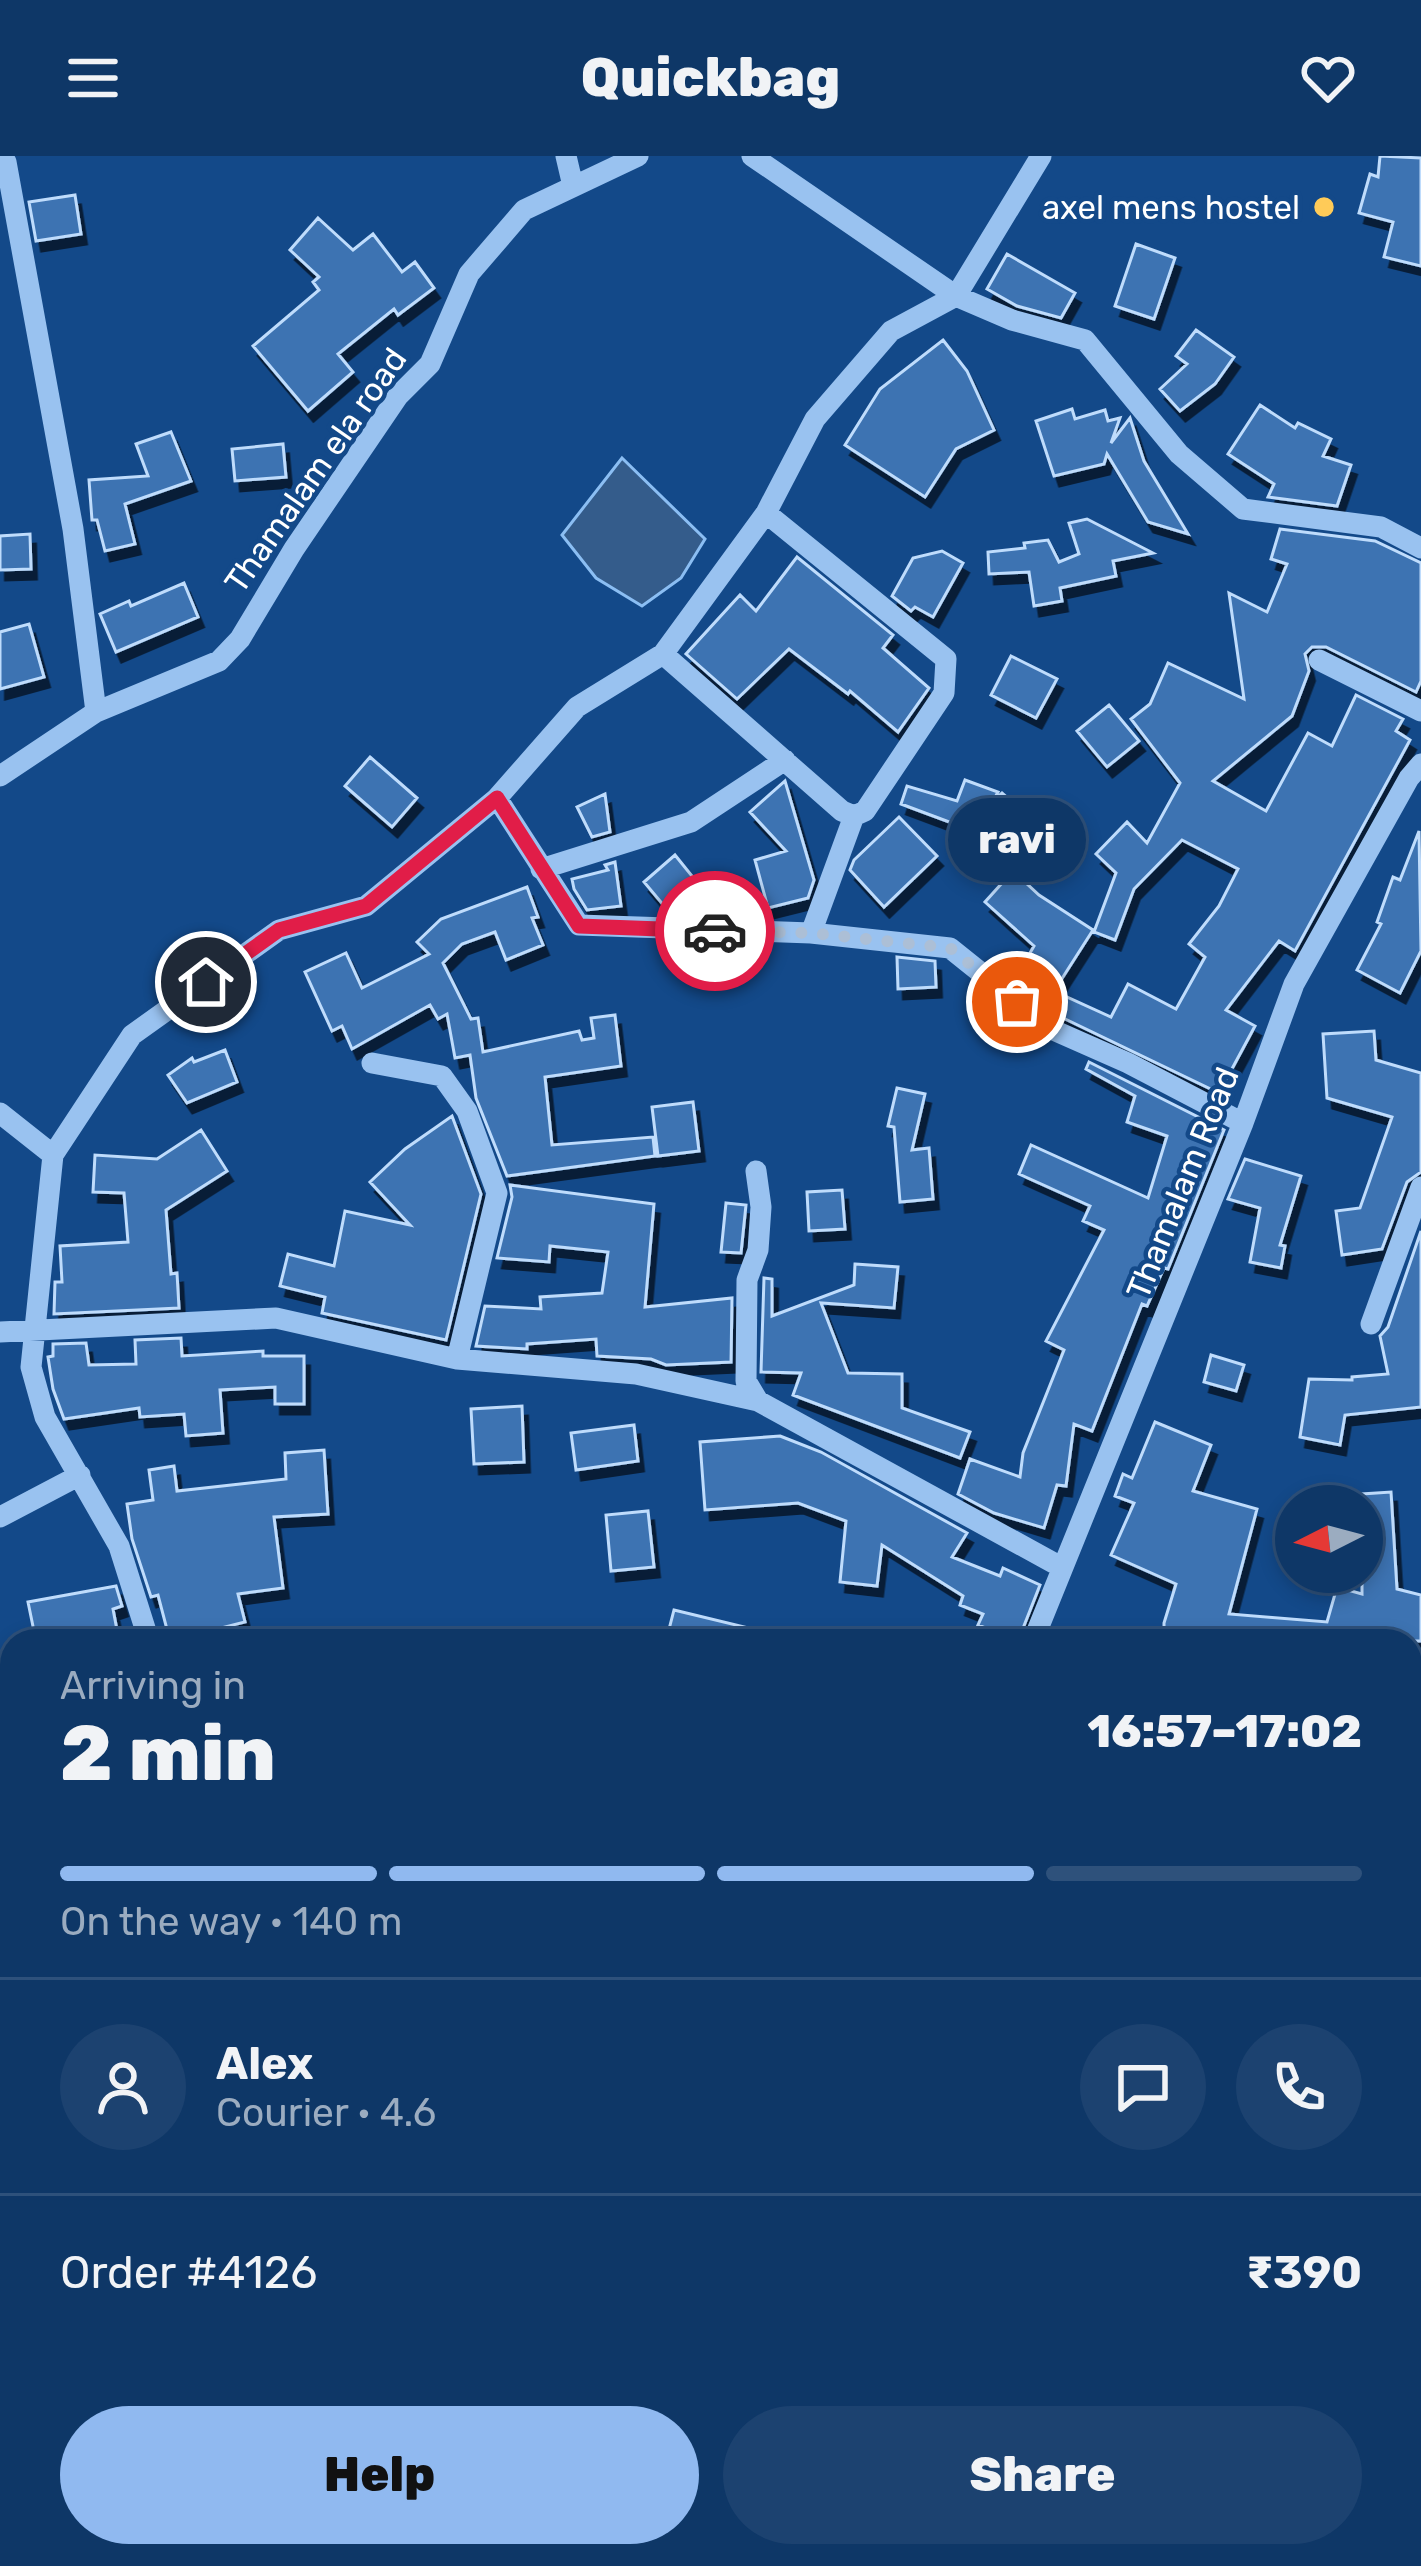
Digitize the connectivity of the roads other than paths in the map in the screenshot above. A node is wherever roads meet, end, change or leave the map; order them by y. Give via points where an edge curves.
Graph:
1 (566, 156) edge
2 (638, 156) edge
3 (752, 156) edge
4 (1041, 156) edge
5 (6, 162) dead end
6 (573, 186) junction
7 (956, 296) junction
8 (766, 513) junction
9 (1421, 548) edge
10 (663, 654) junction
11 (1319, 660) dead end
12 (1421, 711) edge
13 (96, 712) junction
14 (785, 760) junction
15 (0, 776) edge
16 (1417, 776) edge
17 (497, 798) junction
18 (854, 816) junction
19 (541, 869) junction
20 (811, 933) junction
21 (372, 1063) dead end
22 (0, 1113) edge
23 (1243, 1124) junction
24 (53, 1155) junction
25 (757, 1171) dead end
26 (1421, 1187) edge
27 (1371, 1324) dead end
28 (32, 1331) junction
29 (0, 1332) edge
30 (457, 1360) junction
31 (758, 1401) junction
32 (80, 1475) junction
33 (0, 1516) edge
34 (1061, 1567) junction
35 (145, 1629) edge
36 (1038, 1629) edge

1 - 6 street
2 - 6 street, Thamalam ela road
3 - 7 street
4 - 7 street
5 - 13 street via 73,529
6 - 13 street, Thamalam ela road via 524,210 469,274 430,364 398,396 240,639 219,661
7 - 8 street via 891,331 814,419
7 - 9 street via 1085,340 1179,454 1243,509 1381,527
8 - 10 street
8 - 18 street via 946,659 944,693
10 - 14 street
10 - 17 street via 577,707
11 - 12 street
13 - 15 street, Thamalam ela road
14 - 18 street
14 - 19 street via 691,822
16 - 23 street, Thamalam Road via 1294,984
17 - 19 street
17 - 24 street via 366,906 279,930 132,1035
18 - 20 street
19 - 20 street via 579,926
20 - 23 street via 950,948 1051,1029
21 - 30 street via 442,1076 467,1112 497,1193
22 - 24 street
23 - 34 street, Thamalam Road
24 - 28 street
25 - 31 street via 746,1382
26 - 27 street
28 - 29 street
28 - 30 street via 276,1318
28 - 32 street via 31,1367 45,1417
30 - 31 street via 636,1374
31 - 34 street
32 - 33 street
32 - 35 street via 118,1546
34 - 36 street, Thamalam Road

